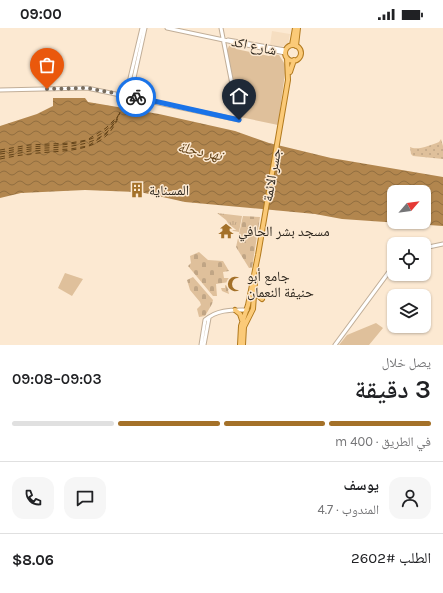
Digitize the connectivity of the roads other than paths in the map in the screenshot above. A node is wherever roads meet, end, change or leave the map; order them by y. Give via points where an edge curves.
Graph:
1 (143, 28) edge
2 (167, 28) edge
3 (221, 28) edge
4 (295, 28) edge
5 (298, 28) edge
6 (223, 40) junction
7 (230, 42) junction
8 (294, 45) junction
9 (224, 47) junction
10 (285, 52) junction
11 (287, 58) junction
12 (294, 60) junction
13 (288, 80) junction
14 (0, 90) edge
15 (128, 96) junction
16 (443, 244) edge
17 (431, 247) edge
18 (255, 269) junction
19 (387, 274) edge
20 (253, 290) junction
21 (262, 300) dead end
22 (250, 308) junction
23 (235, 310) junction
24 (212, 315) junction
25 (242, 323) junction
26 (201, 345) edge
27 (204, 345) edge
28 (241, 345) edge
29 (335, 345) edge

1 - 15 street
2 - 6 street, شارع اكد
3 - 6 street
4 - 8 main road
5 - 8 main road
6 - 7 street, شارع اكد
6 - 9 street
6 - 10 street, شارع اكد
7 - 9 street
7 - 10 street, شارع اكد
8 - 10 main road
8 - 12 main road via 300,53
9 - 15 street via 239,120
10 - 11 main road
11 - 12 main road
11 - 13 main road, جسر الائمة
12 - 13 main road, جسر الائمة
13 - 18 main road, جسر الائمة
14 - 15 street via 87,88
16 - 17 street
18 - 20 main road
18 - 22 main road
19 - 29 street
20 - 21 main road
20 - 22 main road
22 - 23 street
22 - 25 main road
22 - 28 main road
23 - 24 street via 220,311
23 - 25 main road via 240,314
24 - 26 street via 205,320
24 - 27 street via 208,320
25 - 28 main road

